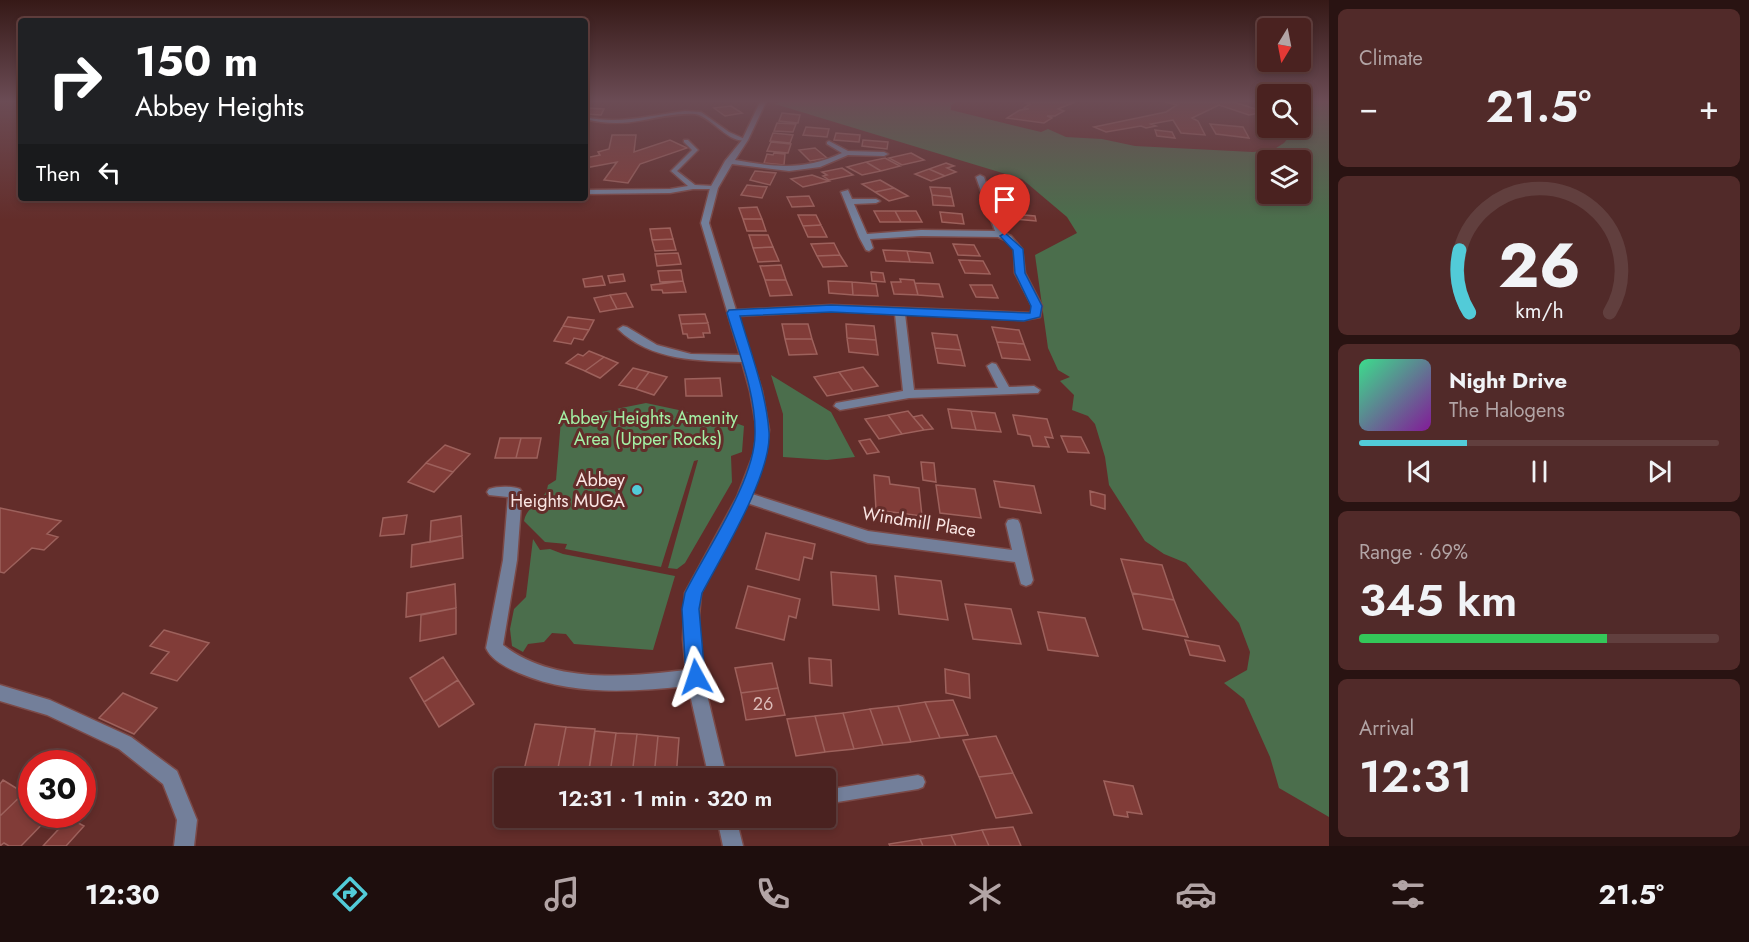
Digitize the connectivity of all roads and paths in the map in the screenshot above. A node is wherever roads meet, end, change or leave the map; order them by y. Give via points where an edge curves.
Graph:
1 (686, 141) dead end
2 (743, 141) edge
3 (829, 143) dead end
4 (847, 153) junction
5 (884, 154) dead end
6 (729, 161) junction
7 (980, 177) dead end
8 (693, 187) junction
9 (714, 188) junction
10 (588, 192) edge
11 (845, 192) dead end
12 (876, 201) dead end
13 (849, 202) junction
14 (1000, 234) junction
15 (864, 237) junction
16 (869, 248) dead end
17 (900, 311) junction
18 (733, 313) junction
19 (623, 329) dead end
20 (747, 359) junction
21 (992, 366) dead end
22 (1034, 390) dead end
23 (1005, 391) junction
24 (909, 394) junction
25 (840, 406) dead end
26 (494, 492) dead end
27 (744, 497) junction
28 (1013, 524) dead end
29 (1020, 557) junction
30 (1026, 580) dead end
31 (696, 677) junction
32 (0, 693) edge
33 (716, 768) edge
34 (918, 782) dead end
35 (836, 794) edge
36 (729, 828) edge
37 (184, 846) edge
38 (733, 846) edge

1 - 8 lane via 694,150 674,171
2 - 6 street
3 - 4 street
4 - 5 street
4 - 6 street via 830,163 800,170
6 - 9 street
7 - 14 street
8 - 9 lane
8 - 10 lane
9 - 18 street via 708,198 705,223
11 - 13 street
12 - 13 street
13 - 15 street
14 - 15 street
14 - 17 street via 1018,249 1020,273 1037,306 1036,315
15 - 16 street
17 - 18 street via 820,308
17 - 24 street
18 - 20 street
19 - 20 street via 653,347 691,357
20 - 27 street via 763,430 760,453
21 - 23 street
22 - 23 street
23 - 24 street
24 - 25 street
26 - 31 street via 515,492 510,560 494,648 505,659 569,680 629,682
27 - 29 street, Windmill Place via 868,537
27 - 31 street via 693,593
28 - 29 street
29 - 30 street
31 - 33 street
32 - 37 street via 50,708 125,743 170,778 187,820
34 - 35 lane
36 - 38 street

